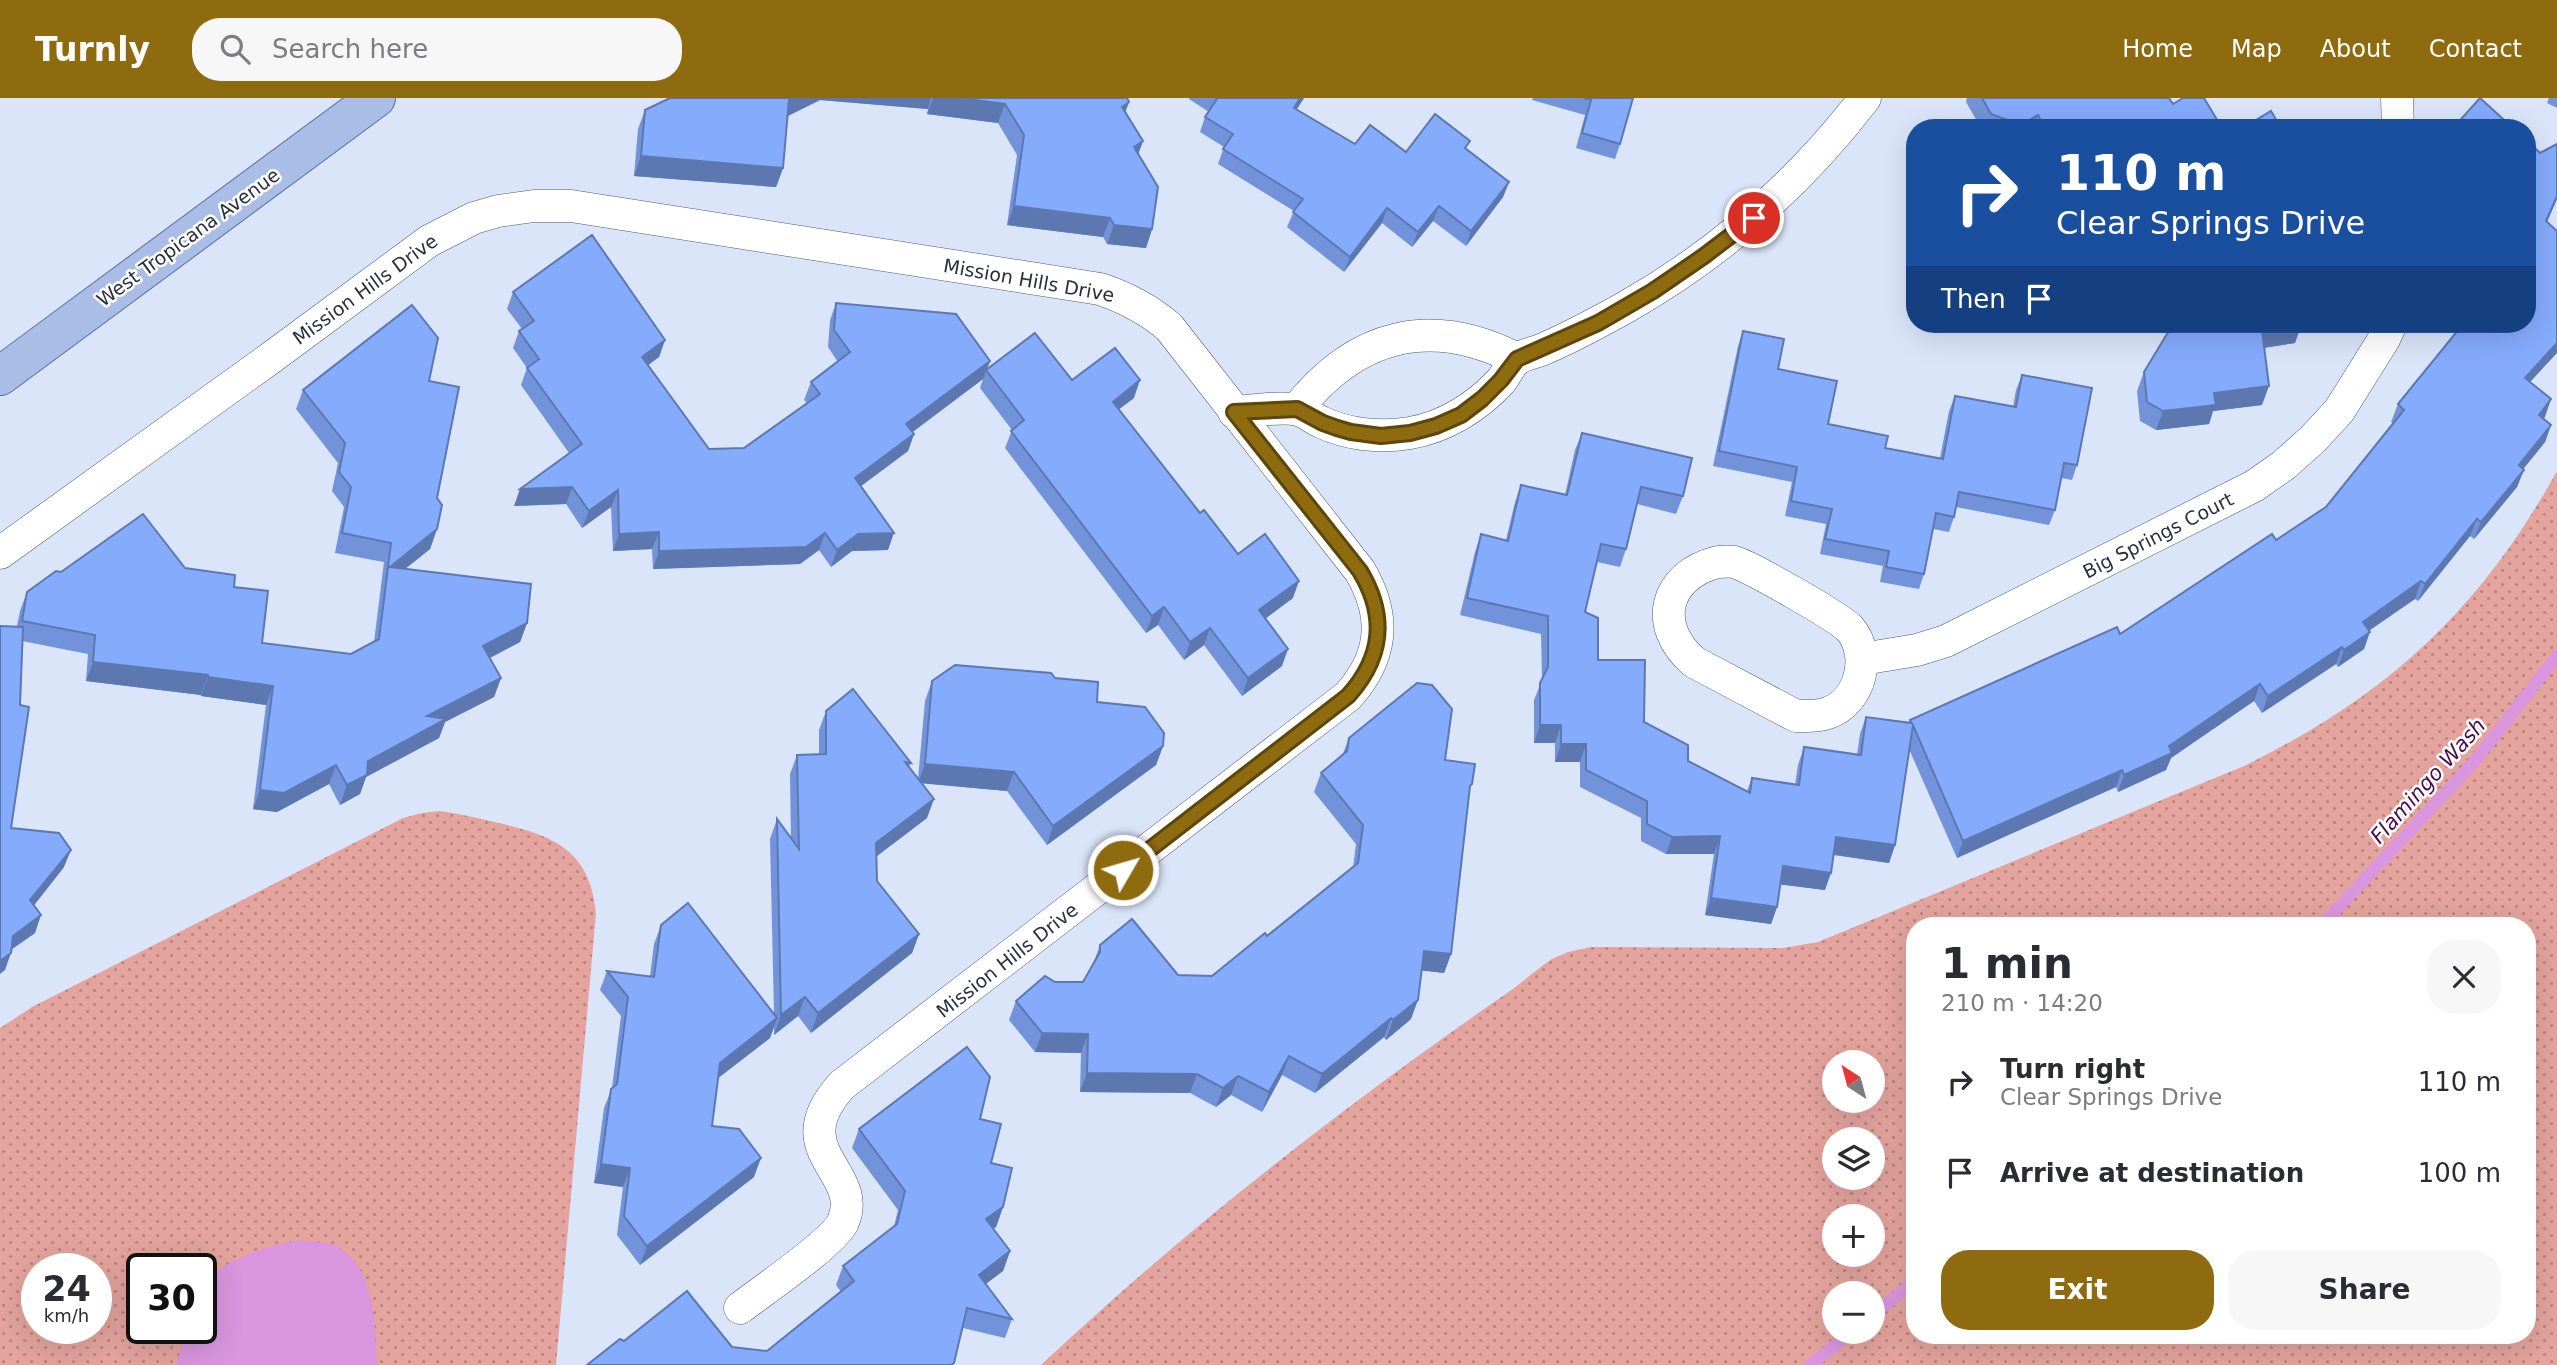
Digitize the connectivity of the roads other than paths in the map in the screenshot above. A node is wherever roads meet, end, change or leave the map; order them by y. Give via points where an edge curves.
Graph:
1 (376, 98) edge
2 (1865, 98) edge
3 (2397, 98) edge
4 (2398, 119) edge
5 (2387, 333) edge
6 (1517, 359) junction
7 (0, 376) edge
8 (1297, 409) junction
9 (1234, 412) junction
10 (0, 553) edge
11 (1862, 659) junction
12 (740, 1308) dead end

1 - 7 main road, West Tropicana Avenue
2 - 6 street via 1799,175 1754,218 1704,256 1598,323
3 - 4 street
5 - 11 street, Big Springs Court via 2339,411 2303,448 2254,486 1946,641
6 - 8 street via 1464,338 1408,337 1381,344 1334,369
6 - 8 street via 1482,399 1461,415 1410,433 1351,432
8 - 9 street
9 - 10 street, Mission Hills Drive via 1169,327 1127,298 1100,289 571,206 534,206 474,218 429,241
9 - 12 street, Mission Hills Drive via 1371,589 1378,631 1370,667 1348,696 842,1085 823,1111 820,1141 846,1195 842,1224 824,1244
11 - 11 street via 1858,642 1836,617 1734,562 1701,566 1676,587 1670,603 1672,636 1694,662 1796,716 1830,713 1844,704 1861,675

